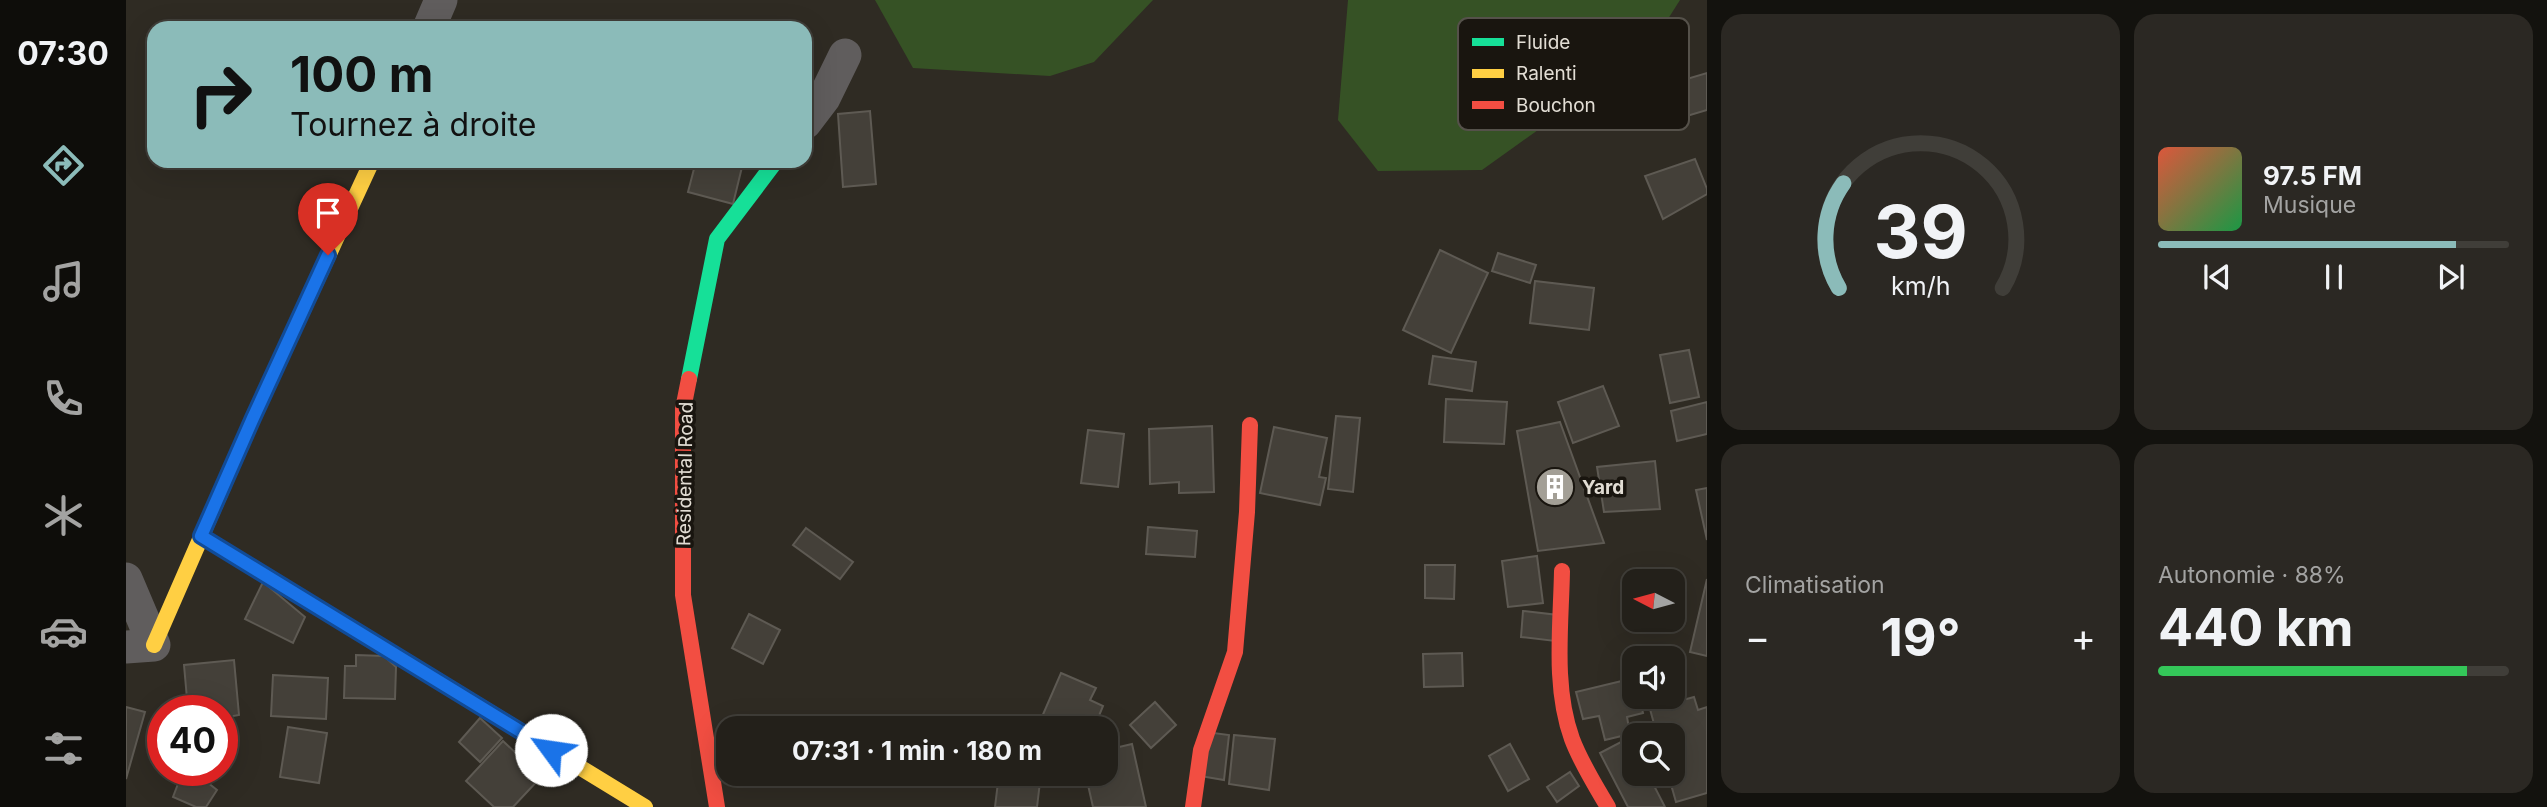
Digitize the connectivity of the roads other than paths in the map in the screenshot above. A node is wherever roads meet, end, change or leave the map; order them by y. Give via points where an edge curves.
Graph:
1 (441, 0) edge
2 (432, 21) edge
3 (845, 55) dead end
4 (812, 114) edge
5 (369, 168) edge
6 (771, 168) edge
7 (1250, 425) dead end
8 (201, 536) junction
9 (1562, 571) dead end
10 (126, 579) edge
11 (140, 646) edge
12 (645, 807) edge
13 (717, 807) edge
14 (1193, 807) edge
15 (1608, 807) edge

1 - 2 street
3 - 4 street
5 - 8 street
6 - 13 street, Residental Road via 717,239 683,409 683,595
7 - 14 street via 1235,652 1200,750
8 - 11 street
8 - 12 street
9 - 15 street via 1562,689 1581,760
10 - 11 street

